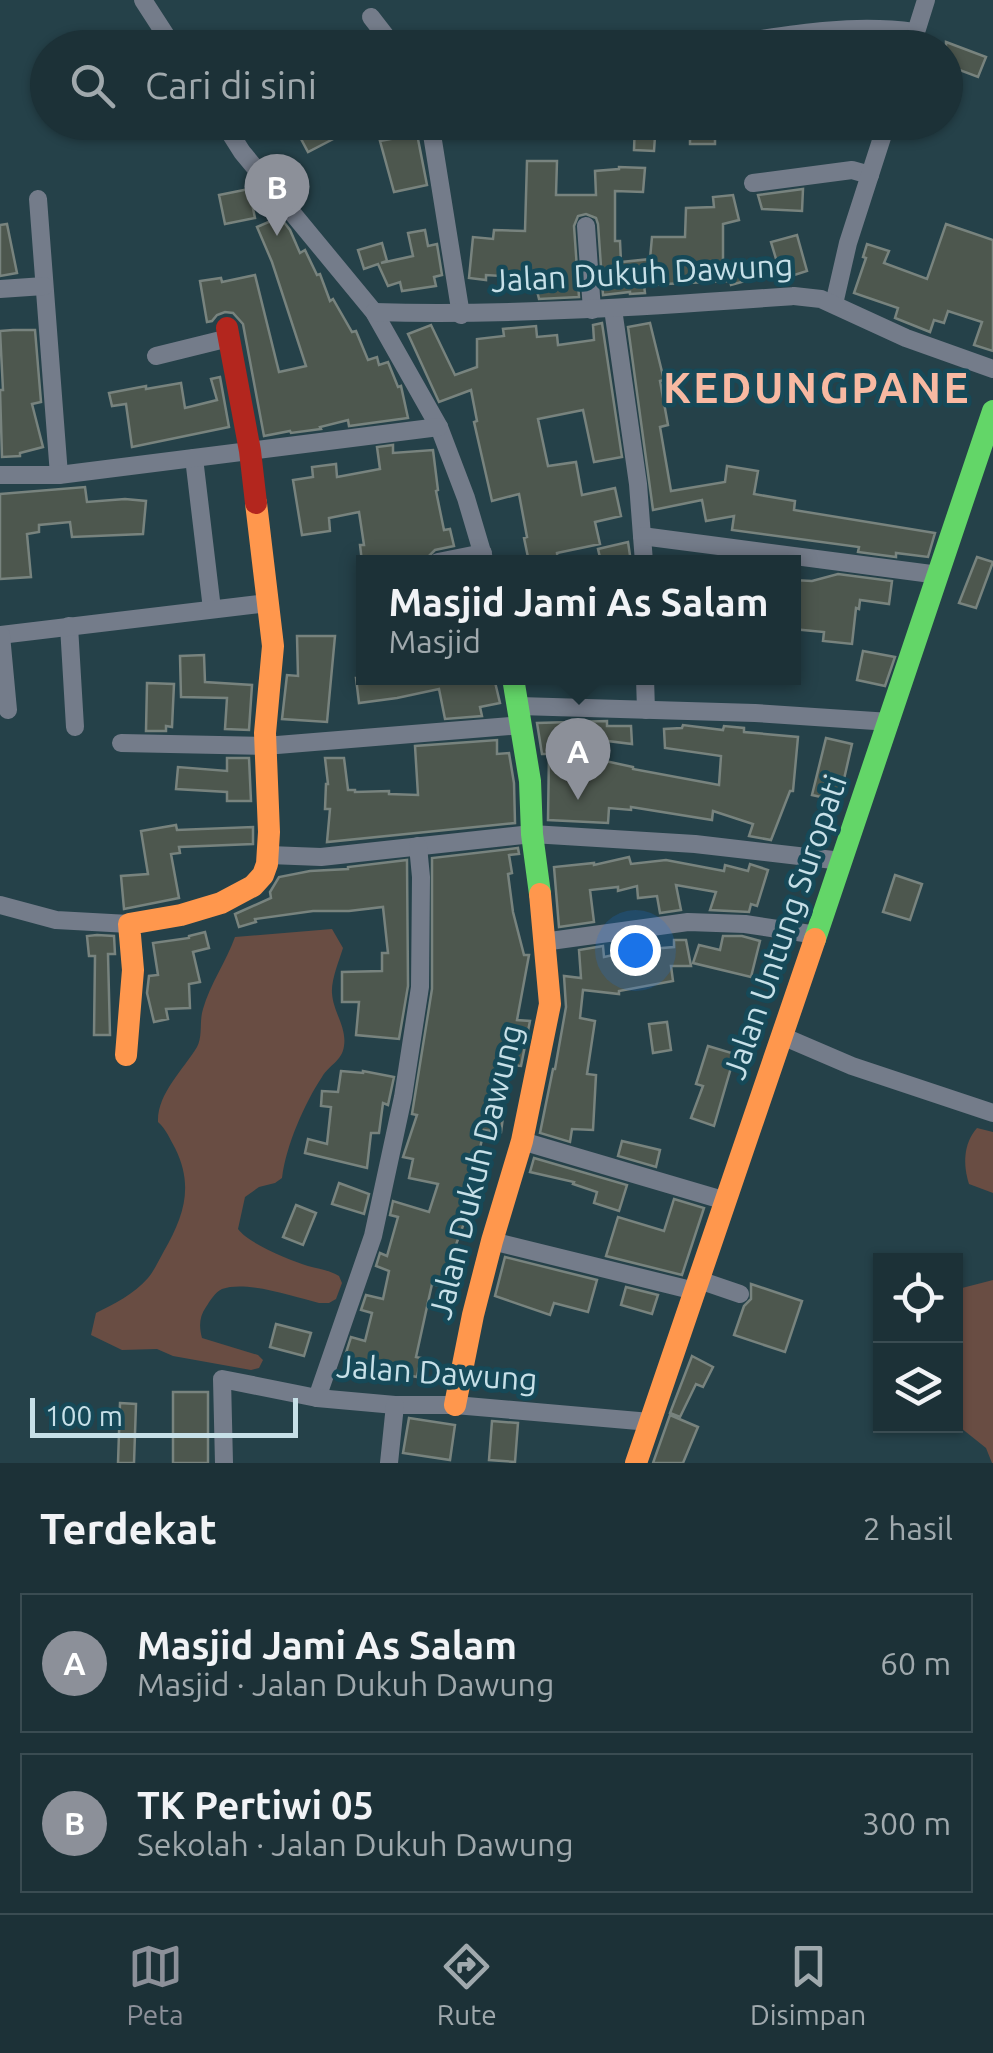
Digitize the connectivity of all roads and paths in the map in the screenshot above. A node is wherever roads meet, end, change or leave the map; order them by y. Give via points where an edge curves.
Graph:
1 (143, 0) edge
2 (926, 0) edge
3 (371, 16) dead end
4 (162, 30) edge
5 (382, 30) edge
6 (848, 30) edge
7 (896, 30) edge
8 (916, 30) edge
9 (234, 140) edge
10 (433, 140) edge
11 (881, 140) edge
12 (870, 175) junction
13 (753, 183) dead end
14 (38, 199) dead end
15 (586, 226) dead end
16 (44, 286) junction
17 (0, 289) edge
18 (834, 304) junction
19 (613, 309) junction
20 (592, 310) junction
21 (374, 312) junction
22 (461, 314) junction
23 (228, 333) joint
24 (156, 356) dead end
25 (993, 369) edge
26 (993, 412) edge
27 (439, 426) junction
28 (250, 451) junction
29 (194, 458) junction
30 (60, 474) junction
31 (0, 476) edge
32 (642, 536) junction
33 (483, 555) edge
34 (643, 555) edge
35 (787, 555) edge
36 (801, 557) edge
37 (939, 575) junction
38 (268, 603) junction
39 (212, 609) junction
40 (70, 626) junction
41 (0, 635) edge
42 (514, 685) edge
43 (646, 685) edge
44 (8, 710) dead end
45 (646, 710) junction
46 (520, 715) junction
47 (890, 722) junction
48 (75, 726) dead end
49 (121, 743) dead end
50 (265, 746) junction
51 (532, 834) junction
52 (418, 846) junction
53 (269, 854) junction
54 (842, 861) junction
55 (0, 905) edge
56 (129, 924) junction
57 (817, 934) junction
58 (543, 942) junction
59 (782, 1036) junction
60 (126, 1055) dead end
61 (993, 1113) edge
62 (522, 1141) junction
63 (726, 1201) junction
64 (492, 1240) junction
65 (697, 1286) junction
66 (740, 1294) dead end
67 (316, 1398) junction
68 (395, 1405) junction
69 (456, 1405) junction
70 (650, 1422) junction
71 (224, 1463) edge
72 (389, 1463) edge
73 (636, 1463) edge

1 - 4 street
2 - 8 street
3 - 5 street
6 - 7 street
9 - 21 street
10 - 22 street, Jalan Dukuh Dawung
11 - 12 street
12 - 13 street via 840,170
12 - 18 street
14 - 16 street
15 - 20 street
16 - 17 street
16 - 30 street
18 - 19 street, Jalan Dukuh Dawung via 794,296
18 - 25 street, Jalan Dukuh Dawung
19 - 20 street, Jalan Dukuh Dawung
19 - 32 street
20 - 22 street, Jalan Dukuh Dawung
21 - 22 street, Jalan Dukuh Dawung
21 - 27 street
23 - 24 street
23 - 28 street
26 - 37 street, Jalan Untung Suropati
27 - 28 street
27 - 33 street
28 - 29 street
28 - 38 street
29 - 30 street
29 - 39 street
30 - 31 street
32 - 34 street
32 - 35 street
36 - 37 street
37 - 47 street, Jalan Untung Suropati
38 - 39 street
38 - 50 street via 273,646
39 - 40 street
40 - 41 street
40 - 48 street
41 - 44 street
42 - 46 street, Jalan Dukuh Dawung
43 - 45 street
45 - 46 street
45 - 47 street
46 - 50 street
46 - 51 street, Jalan Dukuh Dawung
47 - 54 street, Jalan Untung Suropati
49 - 50 street
50 - 53 street
51 - 52 street
51 - 54 street
51 - 58 street, Jalan Dukuh Dawung
52 - 53 street via 321,857
52 - 67 street via 420,987 403,1097 373,1236
53 - 56 street via 263,874 232,898
54 - 57 street, Jalan Untung Suropati
55 - 56 street via 56,920
56 - 60 street via 133,970
57 - 58 street via 688,922
57 - 59 street, Jalan Untung Suropati
58 - 62 street, Jalan Dukuh Dawung via 550,1004
59 - 61 street
59 - 63 street, Jalan Untung Suropati
62 - 63 street
62 - 64 street, Jalan Dukuh Dawung
63 - 65 street, Jalan Untung Suropati
64 - 65 street
64 - 69 street, Jalan Dukuh Dawung
65 - 66 street
65 - 70 street, Jalan Untung Suropati
67 - 68 street, Jalan Dawung
67 - 71 street, Jalan Dawung via 222,1379
68 - 69 street, Jalan Dawung
68 - 72 street
69 - 70 street, Jalan Dawung
70 - 73 street, Jalan Untung Suropati

